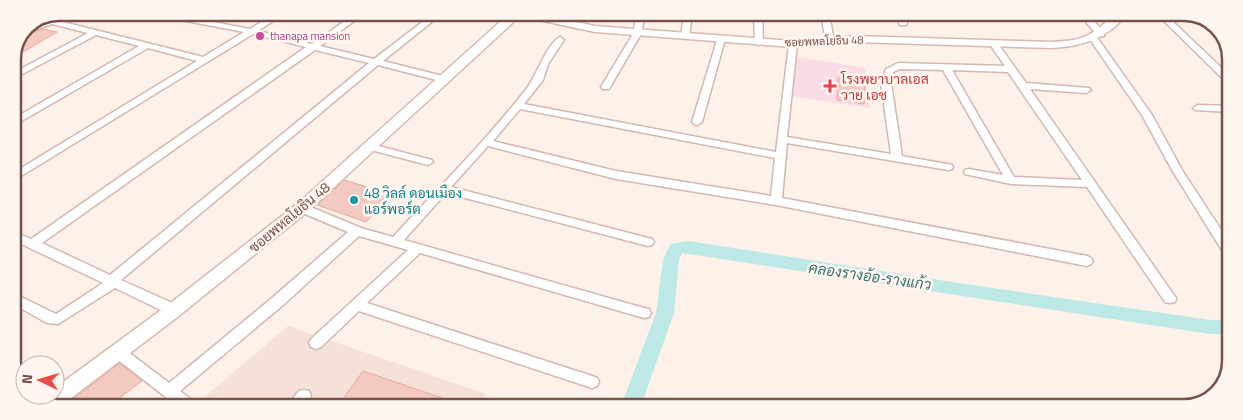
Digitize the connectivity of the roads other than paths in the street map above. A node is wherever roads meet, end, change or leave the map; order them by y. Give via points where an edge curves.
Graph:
1 (197, 21) edge
2 (267, 21) edge
3 (349, 21) edge
4 (429, 21) edge
5 (510, 21) edge
6 (554, 21) edge
7 (640, 21) edge
8 (687, 21) edge
9 (758, 21) edge
10 (826, 21) edge
11 (1088, 21) edge
12 (1114, 21) edge
13 (1168, 21) edge
14 (54, 22) edge
15 (250, 31) junction
16 (94, 33) junction
17 (637, 34) junction
18 (685, 36) junction
19 (1097, 36) junction
20 (721, 39) junction
21 (560, 40) dead end
22 (830, 41) junction
23 (759, 42) junction
24 (793, 44) junction
25 (993, 44) junction
26 (146, 46) junction
27 (312, 46) junction
28 (203, 60) junction
29 (376, 62) junction
30 (946, 68) junction
31 (1009, 69) junction
32 (21, 72) edge
33 (1222, 73) edge
34 (444, 79) junction
35 (1022, 86) junction
36 (606, 87) dead end
37 (1086, 90) dead end
38 (518, 106) junction
39 (1198, 108) dead end
40 (1222, 109) edge
41 (21, 118) edge
42 (697, 122) dead end
43 (783, 139) junction
44 (486, 142) junction
45 (371, 147) junction
46 (781, 156) junction
47 (897, 159) junction
48 (428, 162) dead end
49 (948, 167) dead end
50 (969, 172) dead end
51 (21, 173) edge
52 (1010, 180) junction
53 (1092, 184) junction
54 (443, 189) junction
55 (776, 201) junction
56 (302, 208) junction
57 (357, 231) junction
58 (21, 240) edge
59 (1222, 241) edge
60 (396, 242) junction
61 (648, 242) dead end
62 (32, 244) junction
63 (418, 248) junction
64 (1087, 261) dead end
65 (113, 282) junction
66 (1170, 298) dead end
67 (21, 302) edge
68 (356, 305) junction
69 (174, 310) junction
70 (644, 313) dead end
71 (316, 343) dead end
72 (118, 352) junction
73 (592, 382) dead end
74 (65, 392) edge
75 (169, 392) junction
76 (179, 399) edge

1 - 15 street
2 - 15 street
3 - 27 street
4 - 29 street
5 - 34 street, ซอยพหลโยธิน 48
6 - 17 street, ซอยพหลโยธิน 48
7 - 17 street
8 - 18 street
9 - 23 street
10 - 22 street
11 - 19 street
12 - 19 street
13 - 33 street
14 - 16 street
15 - 27 street
15 - 28 street
16 - 26 street
16 - 32 street
17 - 18 street, ซอยพหลโยธิน 48
17 - 36 street
18 - 20 street, ซอยพหลโยธิน 48
19 - 25 street, ซอยพหลโยธิน 48 via 1067,44
19 - 59 street
20 - 23 street, ซอยพหลโยธิน 48
20 - 42 street
21 - 38 street via 538,80
22 - 24 street, ซอยพหลโยธิน 48
22 - 25 street, ซอยพหลโยธิน 48
23 - 24 street, ซอยพหลโยธิน 48
24 - 43 street
25 - 31 street
26 - 28 street
26 - 41 street
27 - 29 street
27 - 62 street
28 - 51 street
29 - 34 street
29 - 65 street
30 - 31 street
30 - 47 street via 898,66 889,71 886,83
30 - 52 street
31 - 35 street
34 - 45 street, ซอยพหลโยธิน 48
35 - 37 street
35 - 53 street
38 - 44 street
38 - 46 street
39 - 40 street
43 - 46 street
43 - 47 street
44 - 54 street
44 - 55 street via 616,175
45 - 48 street
45 - 56 street, ซอยพหลโยธิน 48
46 - 55 street
47 - 49 street
50 - 52 street
52 - 53 street
53 - 66 street
54 - 60 street
54 - 61 street
55 - 64 street
56 - 57 street
56 - 69 street, ซอยพหลโยธิน 48
57 - 60 street
57 - 75 street
58 - 62 street
60 - 63 street
62 - 65 street
63 - 68 street
63 - 70 street
65 - 67 street via 58,319
65 - 69 street
68 - 71 street
68 - 73 street
69 - 72 street, ซอยพหลโยธิน 48
72 - 74 street, ซอยพหลโยธิน 48
72 - 75 street
75 - 76 street

